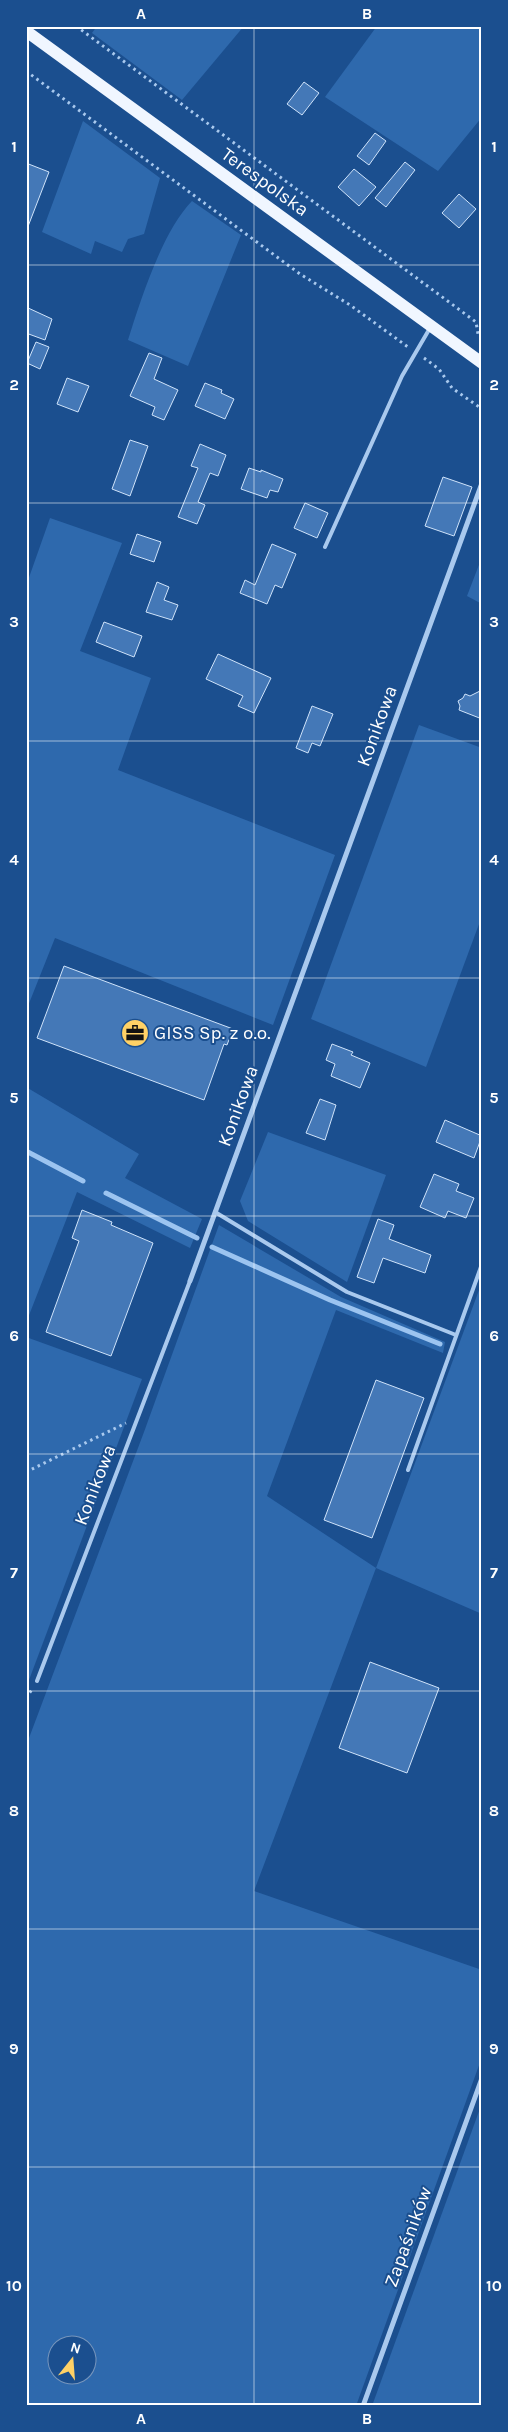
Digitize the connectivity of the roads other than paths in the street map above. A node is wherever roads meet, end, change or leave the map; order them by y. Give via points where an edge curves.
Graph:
1 (26, 31) edge
2 (431, 326) junction
3 (482, 363) edge
4 (482, 483) edge
5 (325, 547) dead end
6 (215, 1212) junction
7 (482, 1264) edge
8 (190, 1281) joint
9 (456, 1335) junction
10 (408, 1470) dead end
11 (37, 1681) dead end
12 (482, 2078) edge
13 (363, 2406) edge

1 - 2 main road, Terespolska
2 - 3 main road, Terespolska
2 - 5 lane via 402,376
4 - 6 street, Konikowa
6 - 8 street, Konikowa
6 - 9 lane via 348,1292
7 - 9 lane
8 - 11 lane, Konikowa
9 - 10 lane
12 - 13 street, Zapaśników

